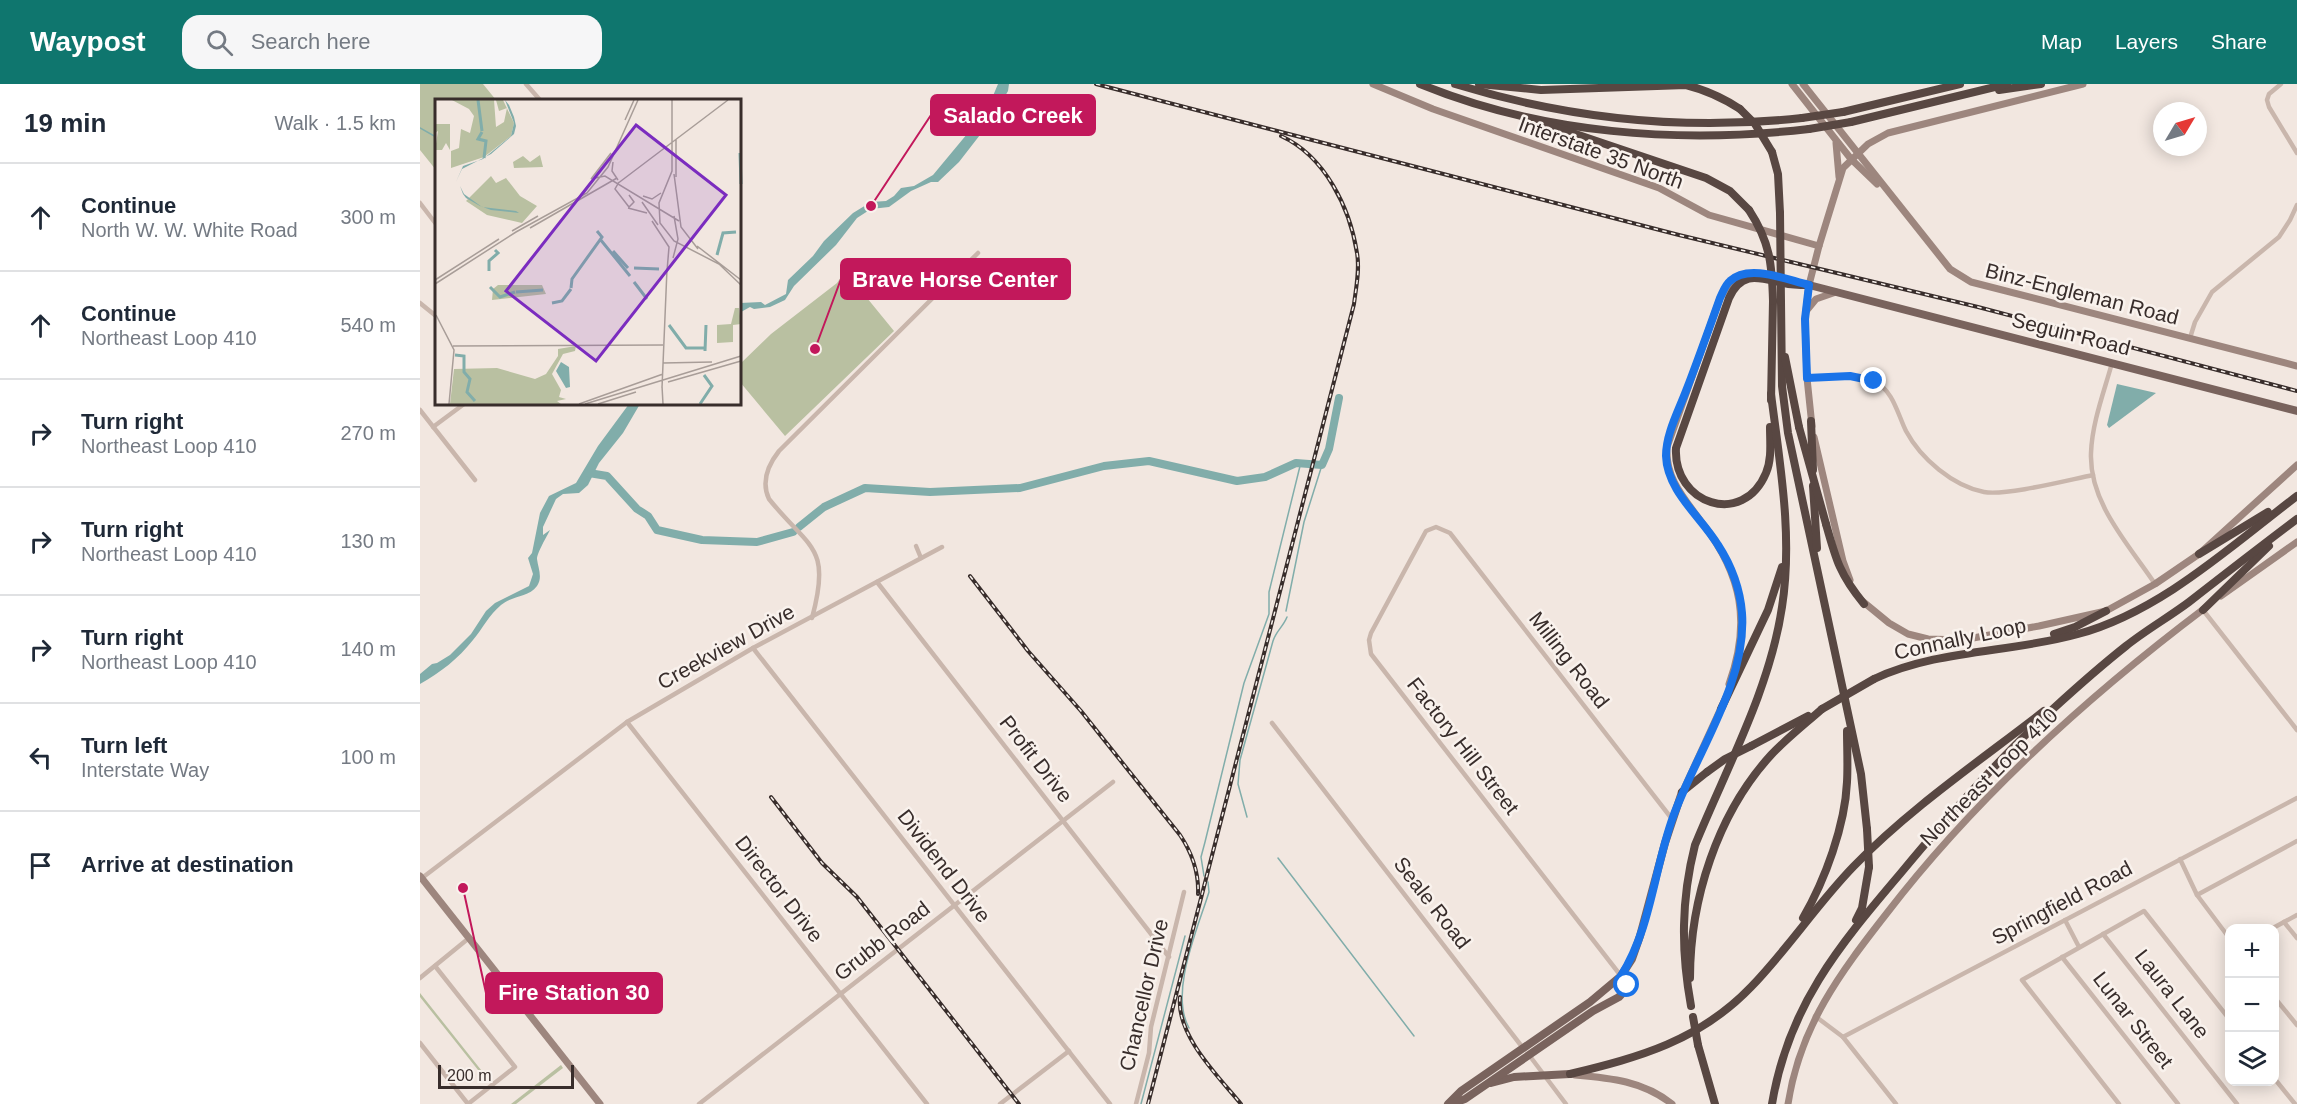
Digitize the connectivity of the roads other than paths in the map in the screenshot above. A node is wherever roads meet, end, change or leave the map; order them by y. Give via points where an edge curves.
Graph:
1 (526, 84) edge
2 (1373, 84) edge
3 (1420, 84) edge
4 (1455, 84) edge
5 (1479, 84) edge
6 (1792, 84) edge
7 (1803, 84) edge
8 (1944, 84) edge
9 (1960, 84) edge
10 (2007, 84) edge
11 (2042, 84) edge
12 (2083, 84) edge
13 (2281, 84) edge
14 (1963, 95) junction
15 (539, 99) edge
16 (1861, 108) junction
17 (1535, 118) junction
18 (1834, 138) junction
19 (1858, 152) junction
20 (2297, 153) edge
21 (1851, 159) junction
22 (1862, 170) junction
23 (1839, 178) junction
24 (1892, 198) junction
25 (420, 203) edge
26 (2297, 205) edge
27 (435, 223) edge
28 (1819, 246) junction
29 (978, 253) dead end
30 (1809, 285) junction
31 (1836, 292) junction
32 (1777, 302) junction
33 (420, 303) edge
34 (1806, 312) junction
35 (435, 315) edge
36 (1780, 332) junction
37 (2190, 338) junction
38 (2112, 363) junction
39 (2297, 366) edge
40 (1807, 378) junction
41 (1771, 394) junction
42 (463, 405) edge
43 (420, 410) edge
44 (2297, 411) edge
45 (1811, 421) junction
46 (433, 427) junction
47 (2297, 465) edge
48 (2093, 475) junction
49 (475, 480) dead end
50 (2297, 495) edge
51 (2297, 519) edge
52 (1436, 528) joint
53 (2297, 542) edge
54 (916, 546) dead end
55 (942, 546) dead end
56 (1787, 546) junction
57 (2199, 554) junction
58 (921, 558) junction
59 (1819, 578) junction
60 (877, 582) junction
61 (2155, 584) junction
62 (1864, 604) junction
63 (2203, 610) junction
64 (2106, 611) junction
65 (812, 618) junction
66 (2028, 643) junction
67 (2127, 646) junction
68 (753, 648) junction
69 (1845, 707) junction
70 (1721, 708) junction
71 (1822, 709) junction
72 (627, 722) junction
73 (1272, 723) dead end
74 (2297, 730) edge
75 (1113, 782) dead end
76 (1682, 792) junction
77 (2297, 798) edge
78 (1672, 819) junction
79 (1063, 821) junction
80 (2297, 842) edge
81 (2180, 859) junction
82 (421, 877) edge
83 (1184, 892) dead end
84 (2198, 895) junction
85 (954, 906) junction
86 (2297, 915) edge
87 (2065, 920) junction
88 (2284, 922) junction
89 (2279, 925) edge
90 (2225, 933) edge
91 (2103, 934) junction
92 (1792, 936) junction
93 (1847, 936) junction
94 (470, 938) junction
95 (2297, 938) edge
96 (2079, 947) junction
97 (1169, 957) junction
98 (2062, 957) junction
99 (435, 966) junction
100 (1621, 976) junction
101 (420, 978) edge
102 (841, 994) junction
103 (2279, 1003) edge
104 (1691, 1006) junction
105 (2225, 1015) edge
106 (1815, 1016) junction
107 (2297, 1025) edge
108 (1843, 1037) junction
109 (420, 1043) edge
110 (1526, 1051) junction
111 (1069, 1052) junction
112 (1570, 1074) junction
113 (1544, 1075) junction
114 (2279, 1084) edge
115 (1484, 1085) junction
116 (468, 1104) edge
117 (600, 1104) edge
118 (699, 1104) edge
119 (927, 1104) edge
120 (1000, 1104) edge
121 (1110, 1104) edge
122 (1136, 1104) edge
123 (1449, 1104) edge
124 (1566, 1104) edge
125 (1672, 1104) edge
126 (1715, 1104) edge
127 (1772, 1104) edge
128 (1788, 1104) edge
129 (1896, 1104) edge
130 (2120, 1104) edge
131 (2178, 1104) edge
132 (2237, 1104) edge
133 (2295, 1104) edge

1 - 15 street
2 - 28 main road, Interstate 35 North via 1440,112 1659,188 1709,215
3 - 17 highway
4 - 16 highway, bridge via 1548,109 1630,121 1720,124 1802,118
5 - 32 highway, bridge via 1541,90 1686,85 1706,90 1740,109 1755,124 1772,152 1778,174
6 - 18 main road, Binz-Engleman Road
7 - 19 main road, Binz-Engleman Road
8 - 16 highway
9 - 16 highway
10 - 14 highway
11 - 14 highway
12 - 19 main road via 1900,129
13 - 20 street via 2269,94 2267,103
14 - 17 highway, bridge via 1851,122 1747,135 1671,135
17 - 32 highway, bridge via 1706,178 1730,191 1749,210 1767,244
18 - 21 main road, Binz-Engleman Road
18 - 23 main road
19 - 21 main road
19 - 24 main road, Binz-Engleman Road
21 - 22 main road, Binz-Engleman Road
21 - 23 main road
22 - 23 main road via 1852,168
22 - 24 main road, Binz-Engleman Road
23 - 28 main road
24 - 37 main road, Binz-Engleman Road via 1950,269 1971,282
25 - 27 street
26 - 37 street via 2279,237 2212,292
28 - 30 main road
29 - 65 street, Creekview Drive via 779,451 768,467 765,490 769,499 811,545 821,570
30 - 31 main road, Seguin Road
30 - 34 main road
30 - 41 highway via 1756,277 1742,280 1732,291 1676,448 1680,476 1695,495 1727,504 1738,502 1757,489 1770,460
30 - 70 main road via 1756,273 1730,281 1720,298 1667,447 1672,480 1718,544 1738,594 1742,620 1740,651
31 - 34 main road via 1816,299
31 - 38 main road, Seguin Road
32 - 36 highway
32 - 41 highway
33 - 35 street
34 - 40 main road
36 - 59 highway via 1788,433
36 - 62 highway, bridge via 1799,428 1826,524 1844,577
37 - 39 main road, Binz-Engleman Road
38 - 44 main road, Seguin Road
38 - 48 street via 2092,443
40 - 45 main road
40 - 48 street via 1850,376 1881,385 1907,434 1925,457 1943,472 1986,493
41 - 56 highway
42 - 46 street
43 - 46 street
45 - 59 highway
45 - 62 main road via 1843,561 1852,587
46 - 49 street
47 - 57 main road
48 - 61 street via 2104,507
50 - 57 highway
50 - 66 highway, Connally Loop via 2170,591 2134,613 2077,635
51 - 63 highway
51 - 67 highway
52 - 78 street, Milling Road via 1450,534
52 - 100 street, Factory Hill Street via 1422,535 1371,633 1371,654
53 - 63 main road, Northeast Loop 410
54 - 58 street
55 - 58 street
56 - 70 highway via 1768,610
56 - 104 highway via 1782,607 1767,669 1689,868 1683,927
57 - 61 main road
58 - 60 street
59 - 69 highway
60 - 65 street
60 - 79 street, Profit Drive
61 - 64 main road
62 - 64 main road via 1908,634 1962,640
63 - 74 street
63 - 106 main road, Northeast Loop 410 via 2101,690 1974,810 1876,926
64 - 66 highway via 2075,627
65 - 68 street, Creekview Drive
66 - 71 highway, Connally Loop, bridge via 1927,660 1874,679
67 - 92 highway via 1895,827 1854,866
67 - 93 highway via 2007,754
68 - 72 street, Creekview Drive
68 - 85 street, Dividend Drive
69 - 92 highway via 1847,784 1839,827 1812,902
69 - 93 highway, bridge via 1861,774 1869,867 1862,908
70 - 76 main road
71 - 76 highway, bridge via 1725,759
71 - 104 highway, Connally Loop via 1771,755 1726,821 1707,870 1693,932
72 - 82 street, Creekview Drive
72 - 102 street, Director Drive
73 - 110 street, Seale Road
75 - 79 street, Grubb Road
76 - 78 main road
77 - 81 street, Springfield Road
78 - 100 main road via 1640,936
79 - 85 street, Grubb Road
79 - 97 street, Profit Drive
80 - 84 street
81 - 84 street
81 - 87 street, Springfield Road
82 - 94 main road
83 - 97 street, Chancellor Drive
84 - 90 street
85 - 102 street, Grubb Road
85 - 111 street, Dividend Drive
86 - 88 street
87 - 96 street
87 - 108 street, Springfield Road
88 - 89 street
88 - 95 street
91 - 96 street
91 - 105 street via 2144,911
91 - 132 street, Laura Lane
92 - 112 highway via 1750,988 1705,1024 1650,1052
93 - 127 highway via 1795,1023 1777,1075
94 - 99 street
94 - 117 main road
96 - 98 street
97 - 122 street, Chancellor Drive
98 - 130 street via 2022,980
98 - 131 street, Lunar Street
99 - 101 street
99 - 116 street via 515,1067
100 - 110 main road
100 - 110 main road via 1627,985 1623,993
102 - 118 street, Grubb Road
102 - 119 street, Director Drive
103 - 107 street
104 - 126 highway, Connally Loop, bridge
106 - 108 street
106 - 128 main road, Northeast Loop 410 via 1796,1063
108 - 129 street
109 - 116 street
110 - 113 street, Seale Road
110 - 115 main road
110 - 123 main road via 1461,1091
111 - 120 street
111 - 121 street, Dividend Drive
112 - 113 main road
112 - 125 main road via 1636,1083
113 - 115 main road
113 - 124 street, Seale Road
114 - 133 street
115 - 123 main road via 1465,1099

